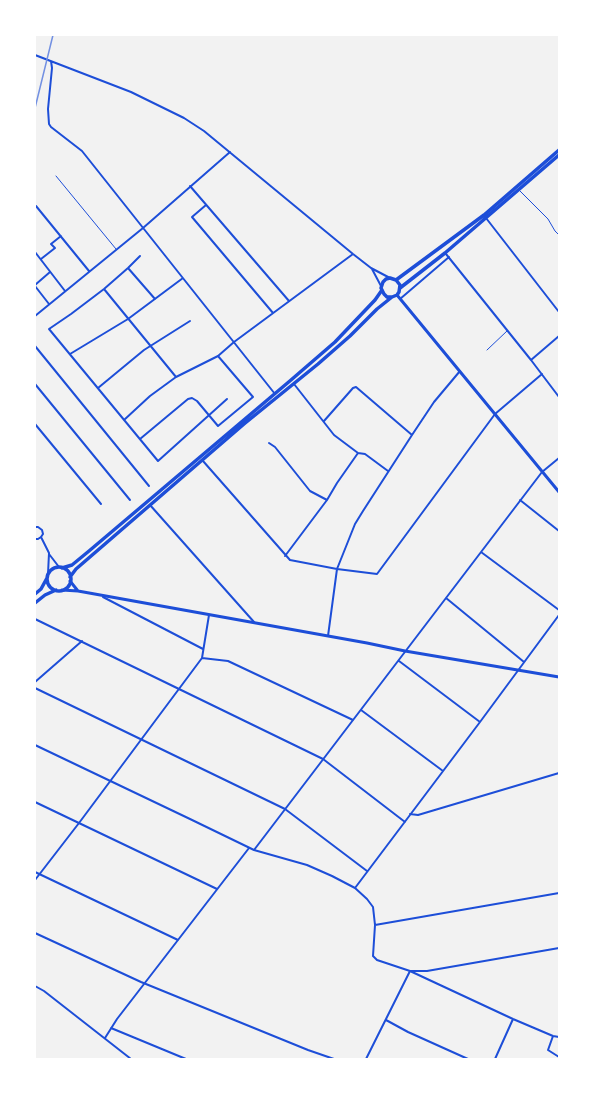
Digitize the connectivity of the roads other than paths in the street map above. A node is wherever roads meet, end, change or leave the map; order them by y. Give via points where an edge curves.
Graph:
1 (35, 55) edge
2 (51, 61) junction
3 (559, 150) edge
4 (230, 152) junction
5 (559, 155) edge
6 (56, 176) dead end
7 (190, 186) junction
8 (519, 189) junction
9 (206, 205) junction
10 (36, 206) dead end
11 (486, 218) junction
12 (143, 228) junction
13 (559, 235) edge
14 (61, 236) junction
15 (116, 249) junction
16 (35, 252) edge
17 (445, 253) junction
18 (353, 254) junction
19 (140, 256) dead end
20 (449, 257) junction
21 (41, 259) junction
22 (128, 268) junction
23 (371, 268) junction
24 (89, 271) junction
25 (50, 272) junction
26 (183, 278) junction
27 (390, 278) junction
28 (396, 280) junction
29 (35, 285) edge
30 (381, 288) junction
31 (400, 288) junction
32 (104, 289) junction
33 (65, 291) junction
34 (397, 295) junction
35 (392, 297) junction
36 (400, 298) junction
37 (155, 299) junction
38 (289, 301) junction
39 (49, 304) junction
40 (559, 312) edge
41 (273, 313) junction
42 (35, 315) edge
43 (128, 319) junction
44 (190, 321) dead end
45 (507, 330) junction
46 (559, 336) edge
47 (234, 342) junction
48 (35, 346) edge
49 (150, 346) junction
50 (487, 350) dead end
51 (70, 354) junction
52 (218, 356) junction
53 (531, 360) junction
54 (460, 371) junction
55 (542, 374) junction
56 (176, 377) junction
57 (35, 384) edge
58 (294, 384) junction
59 (98, 388) junction
60 (275, 394) junction
61 (559, 397) edge
62 (227, 399) dead end
63 (495, 414) junction
64 (209, 415) junction
65 (124, 420) junction
66 (324, 422) junction
67 (35, 424) edge
68 (412, 435) junction
69 (140, 439) junction
70 (269, 443) dead end
71 (358, 453) junction
72 (559, 458) edge
73 (202, 460) junction
74 (388, 471) junction
75 (542, 472) junction
76 (149, 486) dead end
77 (559, 492) edge
78 (130, 500) dead end
79 (327, 500) junction
80 (520, 500) junction
81 (101, 504) dead end
82 (150, 505) junction
83 (35, 527) edge
84 (559, 531) edge
85 (41, 537) junction
86 (35, 539) edge
87 (481, 552) junction
88 (49, 553) junction
89 (285, 556) junction
90 (60, 568) junction
91 (338, 569) junction
92 (48, 576) junction
93 (70, 579) junction
94 (56, 590) junction
95 (62, 590) junction
96 (78, 591) junction
97 (35, 594) edge
98 (98, 594) junction
99 (446, 598) junction
100 (35, 603) edge
101 (559, 610) edge
102 (209, 615) junction
103 (559, 615) edge
104 (35, 619) edge
105 (254, 622) junction
106 (328, 636) junction
107 (82, 641) junction
108 (203, 649) junction
109 (405, 651) junction
110 (202, 658) junction
111 (399, 661) junction
112 (524, 662) junction
113 (518, 670) junction
114 (559, 677) edge
115 (35, 682) edge
116 (35, 688) edge
117 (179, 688) junction
118 (361, 710) junction
119 (353, 720) junction
120 (480, 722) junction
121 (141, 740) junction
122 (35, 745) edge
123 (323, 759) junction
124 (443, 771) junction
125 (559, 773) edge
126 (110, 781) junction
127 (35, 802) edge
128 (285, 809) junction
129 (410, 814) junction
130 (405, 822) junction
131 (79, 823) junction
132 (249, 848) junction
133 (254, 850) junction
134 (367, 871) junction
135 (35, 872) edge
136 (39, 874) junction
137 (35, 880) edge
138 (355, 888) junction
139 (217, 889) junction
140 (559, 893) edge
141 (375, 926) junction
142 (35, 933) edge
143 (178, 940) junction
144 (559, 948) edge
145 (410, 971) junction
146 (144, 984) junction
147 (35, 986) edge
148 (514, 1019) junction
149 (386, 1020) junction
150 (111, 1028) junction
151 (553, 1036) junction
152 (559, 1037) edge
153 (105, 1038) junction
154 (559, 1057) edge
155 (131, 1059) edge
156 (186, 1059) edge
157 (334, 1059) edge
158 (366, 1059) edge
159 (468, 1059) edge
160 (496, 1059) edge

1 - 2 street
2 - 4 street via 159,105 197,126
2 - 12 street via 48,109 50,127 82,151
3 - 28 main road via 484,215
4 - 7 street
4 - 18 street
5 - 8 main road
6 - 15 lane
7 - 9 street
7 - 12 street
8 - 11 main road
8 - 13 lane via 548,219
9 - 38 street
9 - 41 street via 192,217
10 - 14 street
11 - 17 main road
11 - 40 street
12 - 15 street
12 - 26 street
14 - 21 street via 51,244 55,248
14 - 24 street
15 - 24 street
16 - 21 street
17 - 20 street
17 - 31 main road
18 - 23 street
18 - 38 street
19 - 22 street
20 - 36 street
20 - 45 street
21 - 25 street
22 - 32 street
22 - 37 street
23 - 27 street
23 - 30 street
24 - 33 street
25 - 29 street
25 - 33 street
26 - 37 street
26 - 47 street
27 - 28 main road
27 - 30 main road via 383,282
28 - 31 main road
29 - 39 street
30 - 35 main road via 387,297
30 - 60 main road via 375,300 335,342
31 - 34 main road
32 - 43 street
32 - 51 street via 49,329
33 - 39 street
34 - 35 main road
34 - 36 street
35 - 58 main road
36 - 54 street
37 - 43 street
38 - 41 street
39 - 42 street
41 - 47 street
43 - 49 street
43 - 51 street
44 - 49 street
45 - 50 lane
45 - 53 street
46 - 53 street
47 - 52 street
47 - 60 street
48 - 76 street
49 - 56 street
49 - 59 street
51 - 59 street
52 - 56 street
52 - 64 street via 253,397 218,426
53 - 55 street
54 - 63 street
54 - 68 street via 434,402
55 - 61 street
55 - 63 street
56 - 65 street
57 - 78 street
58 - 66 street
58 - 73 main road
59 - 65 street
60 - 90 main road via 72,565
62 - 64 street
63 - 75 street
63 - 91 street via 377,574
64 - 69 street via 192,398
64 - 69 street via 158,460
65 - 69 street
66 - 68 street via 356,387
66 - 71 street via 334,435
67 - 81 street
68 - 74 street
70 - 79 street via 310,491
71 - 74 street via 365,454
71 - 79 street
72 - 75 street
73 - 82 main road
73 - 89 street
74 - 91 street via 355,524
75 - 77 street
75 - 80 street
79 - 89 street
80 - 84 street
80 - 87 street
82 - 93 main road via 76,569
82 - 105 street
83 - 85 street via 42,530
85 - 86 street
85 - 88 street
87 - 99 street
87 - 101 street
88 - 90 street
88 - 92 street
89 - 91 street via 290,560
90 - 92 main road via 52,569
90 - 93 main road via 68,572
91 - 106 street
92 - 94 main road via 49,586
92 - 97 main road
93 - 95 main road via 66,588
93 - 96 street
94 - 95 main road
94 - 100 main road
95 - 96 street
96 - 98 street
98 - 102 street
98 - 108 street
99 - 109 street
99 - 112 street
102 - 105 street
102 - 108 street
103 - 112 street
104 - 107 street
105 - 106 street
106 - 109 street
107 - 115 street
107 - 117 street
108 - 110 street
109 - 111 street
109 - 113 street
110 - 117 street
110 - 119 street via 228,661
111 - 118 street
111 - 120 street
112 - 113 street
113 - 114 street
113 - 120 street
116 - 121 street
117 - 121 street
117 - 123 street
118 - 119 street
118 - 124 street
119 - 123 street
120 - 124 street
121 - 126 street
121 - 128 street
122 - 126 street
123 - 128 street
123 - 130 street
124 - 129 street
125 - 129 street via 418,815
126 - 131 street
126 - 132 street
127 - 131 street
128 - 133 street
128 - 134 street
129 - 130 street
130 - 134 street
131 - 136 street
131 - 139 street
132 - 133 street
132 - 139 street
133 - 138 street via 307,865
134 - 138 street
135 - 136 street
136 - 137 street
136 - 143 street
138 - 141 street via 374,907
139 - 143 street
140 - 141 street
141 - 145 street via 373,956 377,960
142 - 146 street
143 - 146 street
144 - 145 street via 427,971
145 - 148 street
145 - 149 street
146 - 150 street
146 - 157 street
147 - 153 street
148 - 151 street
148 - 160 street
149 - 158 street
149 - 159 street
150 - 153 street
150 - 156 street
151 - 152 street
151 - 154 street via 548,1050
153 - 155 street

